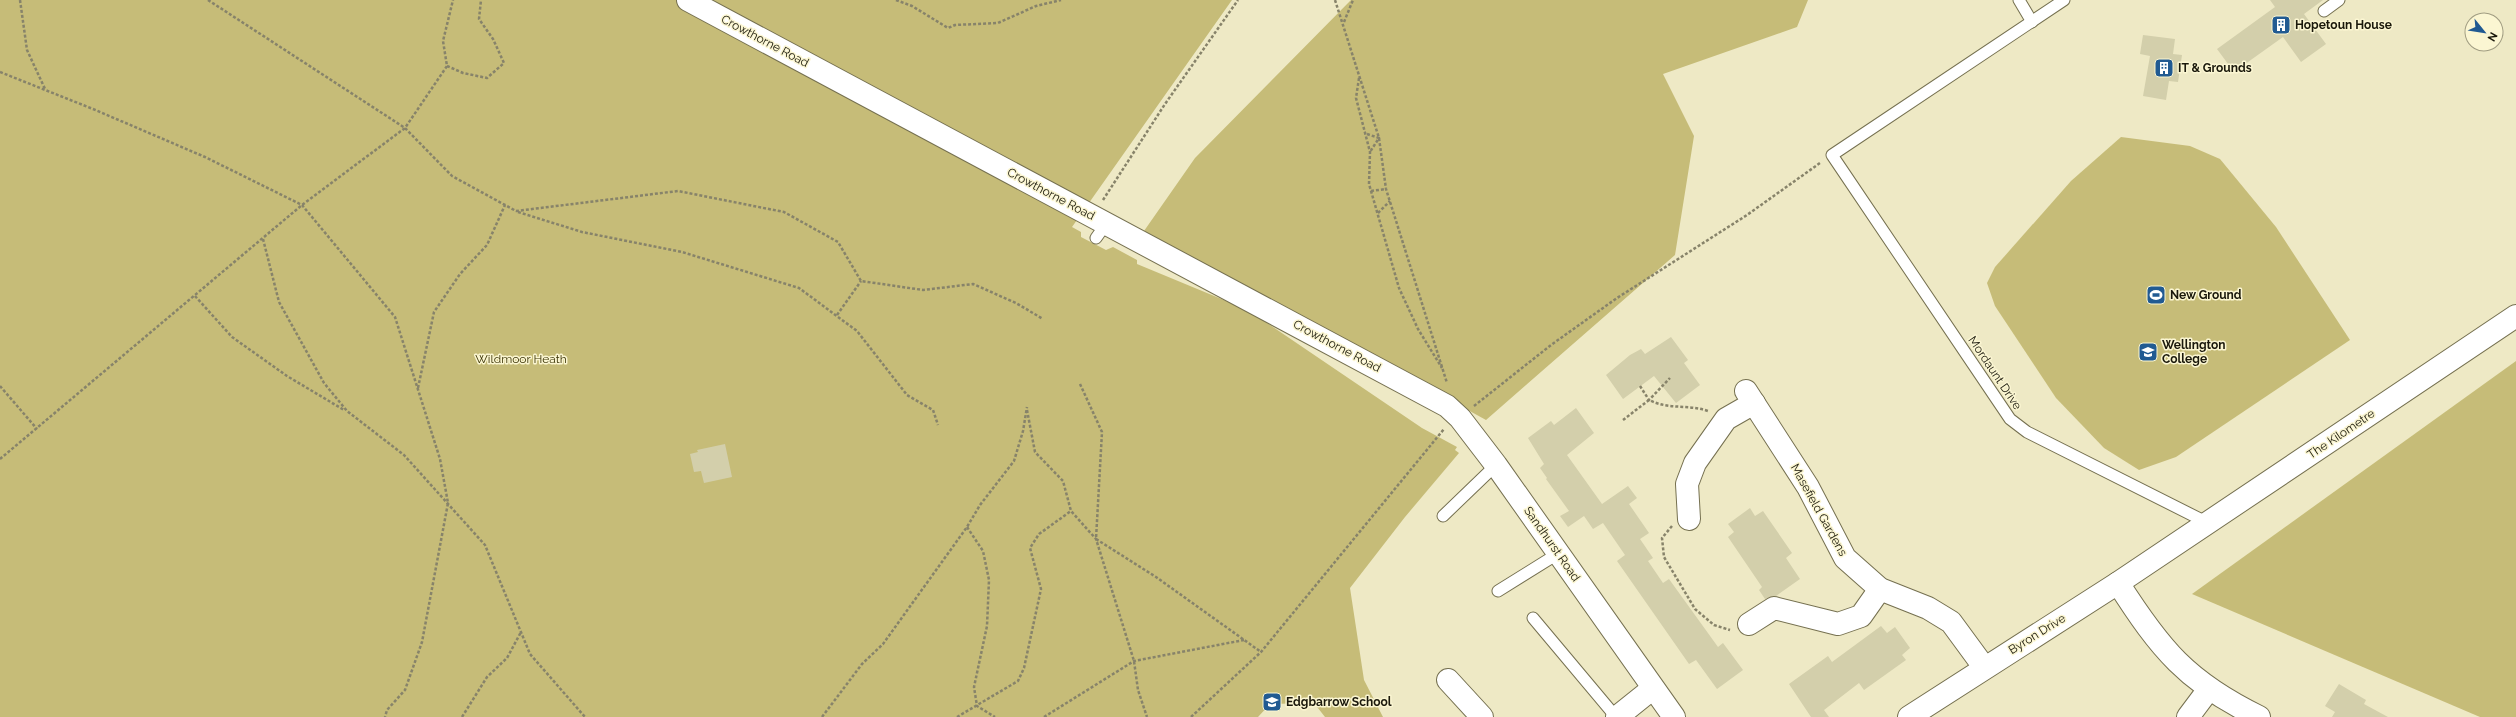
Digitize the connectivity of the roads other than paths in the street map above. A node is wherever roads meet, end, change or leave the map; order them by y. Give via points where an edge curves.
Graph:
1 (688, 0) edge
2 (2018, 0) edge
3 (2064, 0) edge
4 (2339, 0) edge
5 (2324, 11) dead end
6 (2032, 22) junction
7 (2516, 316) edge
8 (1414, 387) joint
9 (1496, 465) junction
10 (1689, 513) road end
11 (1443, 516) dead end
12 (2208, 523) junction
13 (2165, 550) joint
14 (1559, 553) junction
15 (2118, 583) junction
16 (1880, 589) junction
17 (1498, 591) dead end
18 (1534, 618) dead end
19 (1749, 624) road end
20 (1984, 667) junction
21 (1448, 680) dead end
22 (1652, 689) junction
23 (2209, 689) junction
24 (1482, 717) edge
25 (1616, 717) edge
26 (1674, 717) edge
27 (1909, 717) edge
28 (2188, 717) edge
29 (2259, 717) edge

1 - 8 street, Crowthorne Road via 1098,226
2 - 6 lane
3 - 6 lane
4 - 5 lane
6 - 12 lane, Mordaunt Drive via 1832,155 2010,419 2027,432
7 - 12 street, The Kilometre
8 - 9 street, Sandhurst Road via 1447,406 1454,422
9 - 11 lane
9 - 14 street, Sandhurst Road
10 - 16 street, Masefield Gardens via 1687,484 1695,463 1724,421 1750,397 1808,487 1845,558
12 - 13 street, The Kilometre
13 - 15 street, Byron Drive
14 - 17 lane
14 - 22 street, Sandhurst Road
15 - 20 street, Byron Drive
15 - 23 street via 2148,630 2169,655
16 - 19 street via 1861,616 1838,624 1774,608
16 - 20 street, Masefield Gardens via 1928,608 1951,622
18 - 25 lane
20 - 27 street, Byron Drive
21 - 24 street
22 - 25 street
22 - 26 street, Sandhurst Road
23 - 28 street
23 - 29 street

